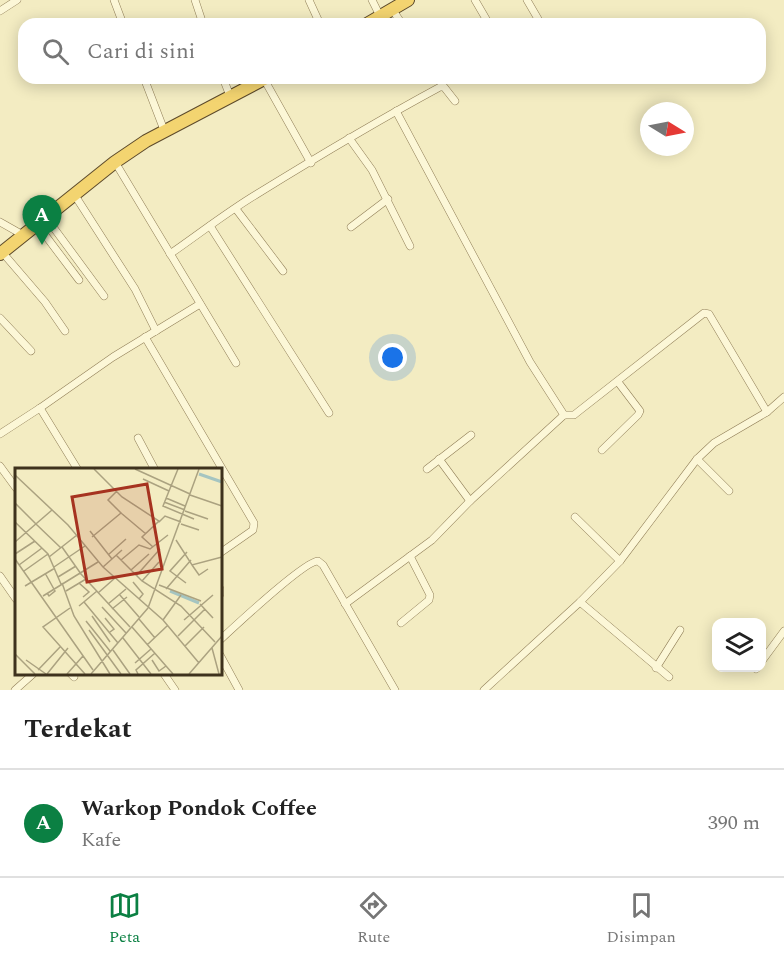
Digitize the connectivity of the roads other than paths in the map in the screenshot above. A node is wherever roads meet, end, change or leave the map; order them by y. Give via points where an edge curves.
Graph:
1 (17, 0) edge
2 (114, 0) edge
3 (195, 0) edge
4 (309, 0) edge
5 (372, 0) edge
6 (408, 0) edge
7 (475, 0) edge
8 (527, 0) edge
9 (392, 9) junction
10 (0, 11) edge
11 (380, 16) junction
12 (121, 18) edge
13 (201, 18) edge
14 (317, 18) edge
15 (377, 18) edge
16 (398, 18) edge
17 (486, 18) edge
18 (538, 18) edge
19 (146, 84) edge
20 (225, 84) edge
21 (253, 84) edge
22 (268, 84) edge
23 (230, 96) junction
24 (455, 101) dead end
25 (396, 111) junction
26 (164, 130) junction
27 (349, 138) junction
28 (115, 162) junction
29 (311, 163) junction
30 (74, 194) junction
31 (388, 199) junction
32 (236, 209) junction
33 (41, 220) junction
34 (0, 222) edge
35 (210, 226) junction
36 (351, 227) dead end
37 (23, 234) junction
38 (410, 246) dead end
39 (1, 253) edge
40 (170, 254) junction
41 (283, 271) dead end
42 (79, 280) dead end
43 (104, 296) dead end
44 (200, 304) junction
45 (0, 318) edge
46 (65, 331) dead end
47 (156, 331) junction
48 (145, 337) junction
49 (31, 351) dead end
50 (236, 363) dead end
51 (618, 382) junction
52 (784, 397) edge
53 (40, 408) junction
54 (767, 412) junction
55 (329, 413) dead end
56 (564, 415) junction
57 (0, 434) edge
58 (471, 435) dead end
59 (138, 438) dead end
60 (602, 450) dead end
61 (439, 459) junction
62 (697, 459) junction
63 (0, 465) edge
64 (77, 468) edge
65 (154, 468) edge
66 (222, 468) edge
67 (222, 468) edge
68 (426, 469) dead end
69 (15, 487) edge
70 (729, 491) dead end
71 (470, 501) junction
72 (575, 516) dead end
73 (222, 552) edge
74 (410, 556) junction
75 (620, 561) junction
76 (0, 576) edge
77 (15, 597) edge
78 (580, 602) junction
79 (345, 604) junction
80 (401, 623) dead end
81 (680, 630) dead end
82 (784, 631) edge
83 (222, 638) edge
84 (766, 656) edge
85 (222, 659) edge
86 (656, 668) junction
87 (32, 675) edge
88 (165, 675) edge
89 (669, 677) dead end
90 (15, 690) edge
91 (175, 690) edge
92 (239, 690) edge
93 (395, 690) edge
94 (484, 690) edge

1 - 10 street
2 - 12 street
3 - 13 street
4 - 14 street
5 - 11 street
6 - 9 highway
7 - 17 street
8 - 18 street
9 - 11 highway
9 - 16 street
11 - 15 highway
19 - 26 street
20 - 23 street
21 - 23 highway
22 - 29 street
23 - 26 highway
24 - 25 street via 440,87
25 - 27 street
25 - 56 street via 530,362
26 - 28 highway
27 - 29 street
27 - 31 street
28 - 30 highway
28 - 40 street
29 - 32 street
30 - 33 highway
30 - 47 street via 135,289
31 - 36 street
31 - 38 street
32 - 35 street
32 - 41 street
33 - 37 highway
33 - 42 street
33 - 43 street
34 - 37 street
35 - 40 street
35 - 55 street
37 - 39 highway
39 - 46 street
40 - 44 street
44 - 47 street
44 - 50 street
45 - 49 street
47 - 48 street
48 - 53 street
48 - 66 street
51 - 54 street via 706,313
51 - 56 street via 574,415
51 - 60 street via 640,411
52 - 54 street
53 - 57 street
53 - 64 street
54 - 62 street via 714,443
56 - 71 street
58 - 61 street
59 - 65 street
61 - 68 street
61 - 71 street
62 - 70 street
62 - 75 street
63 - 69 street
67 - 73 street via 254,523 253,530
71 - 74 street via 432,540
72 - 75 street
74 - 79 street
74 - 80 street via 430,595
75 - 78 street
76 - 77 street
78 - 86 street
78 - 94 street
79 - 83 street via 323,565 312,561
79 - 93 street
81 - 86 street
82 - 84 street
85 - 92 street
86 - 89 street
87 - 90 street
88 - 91 street

